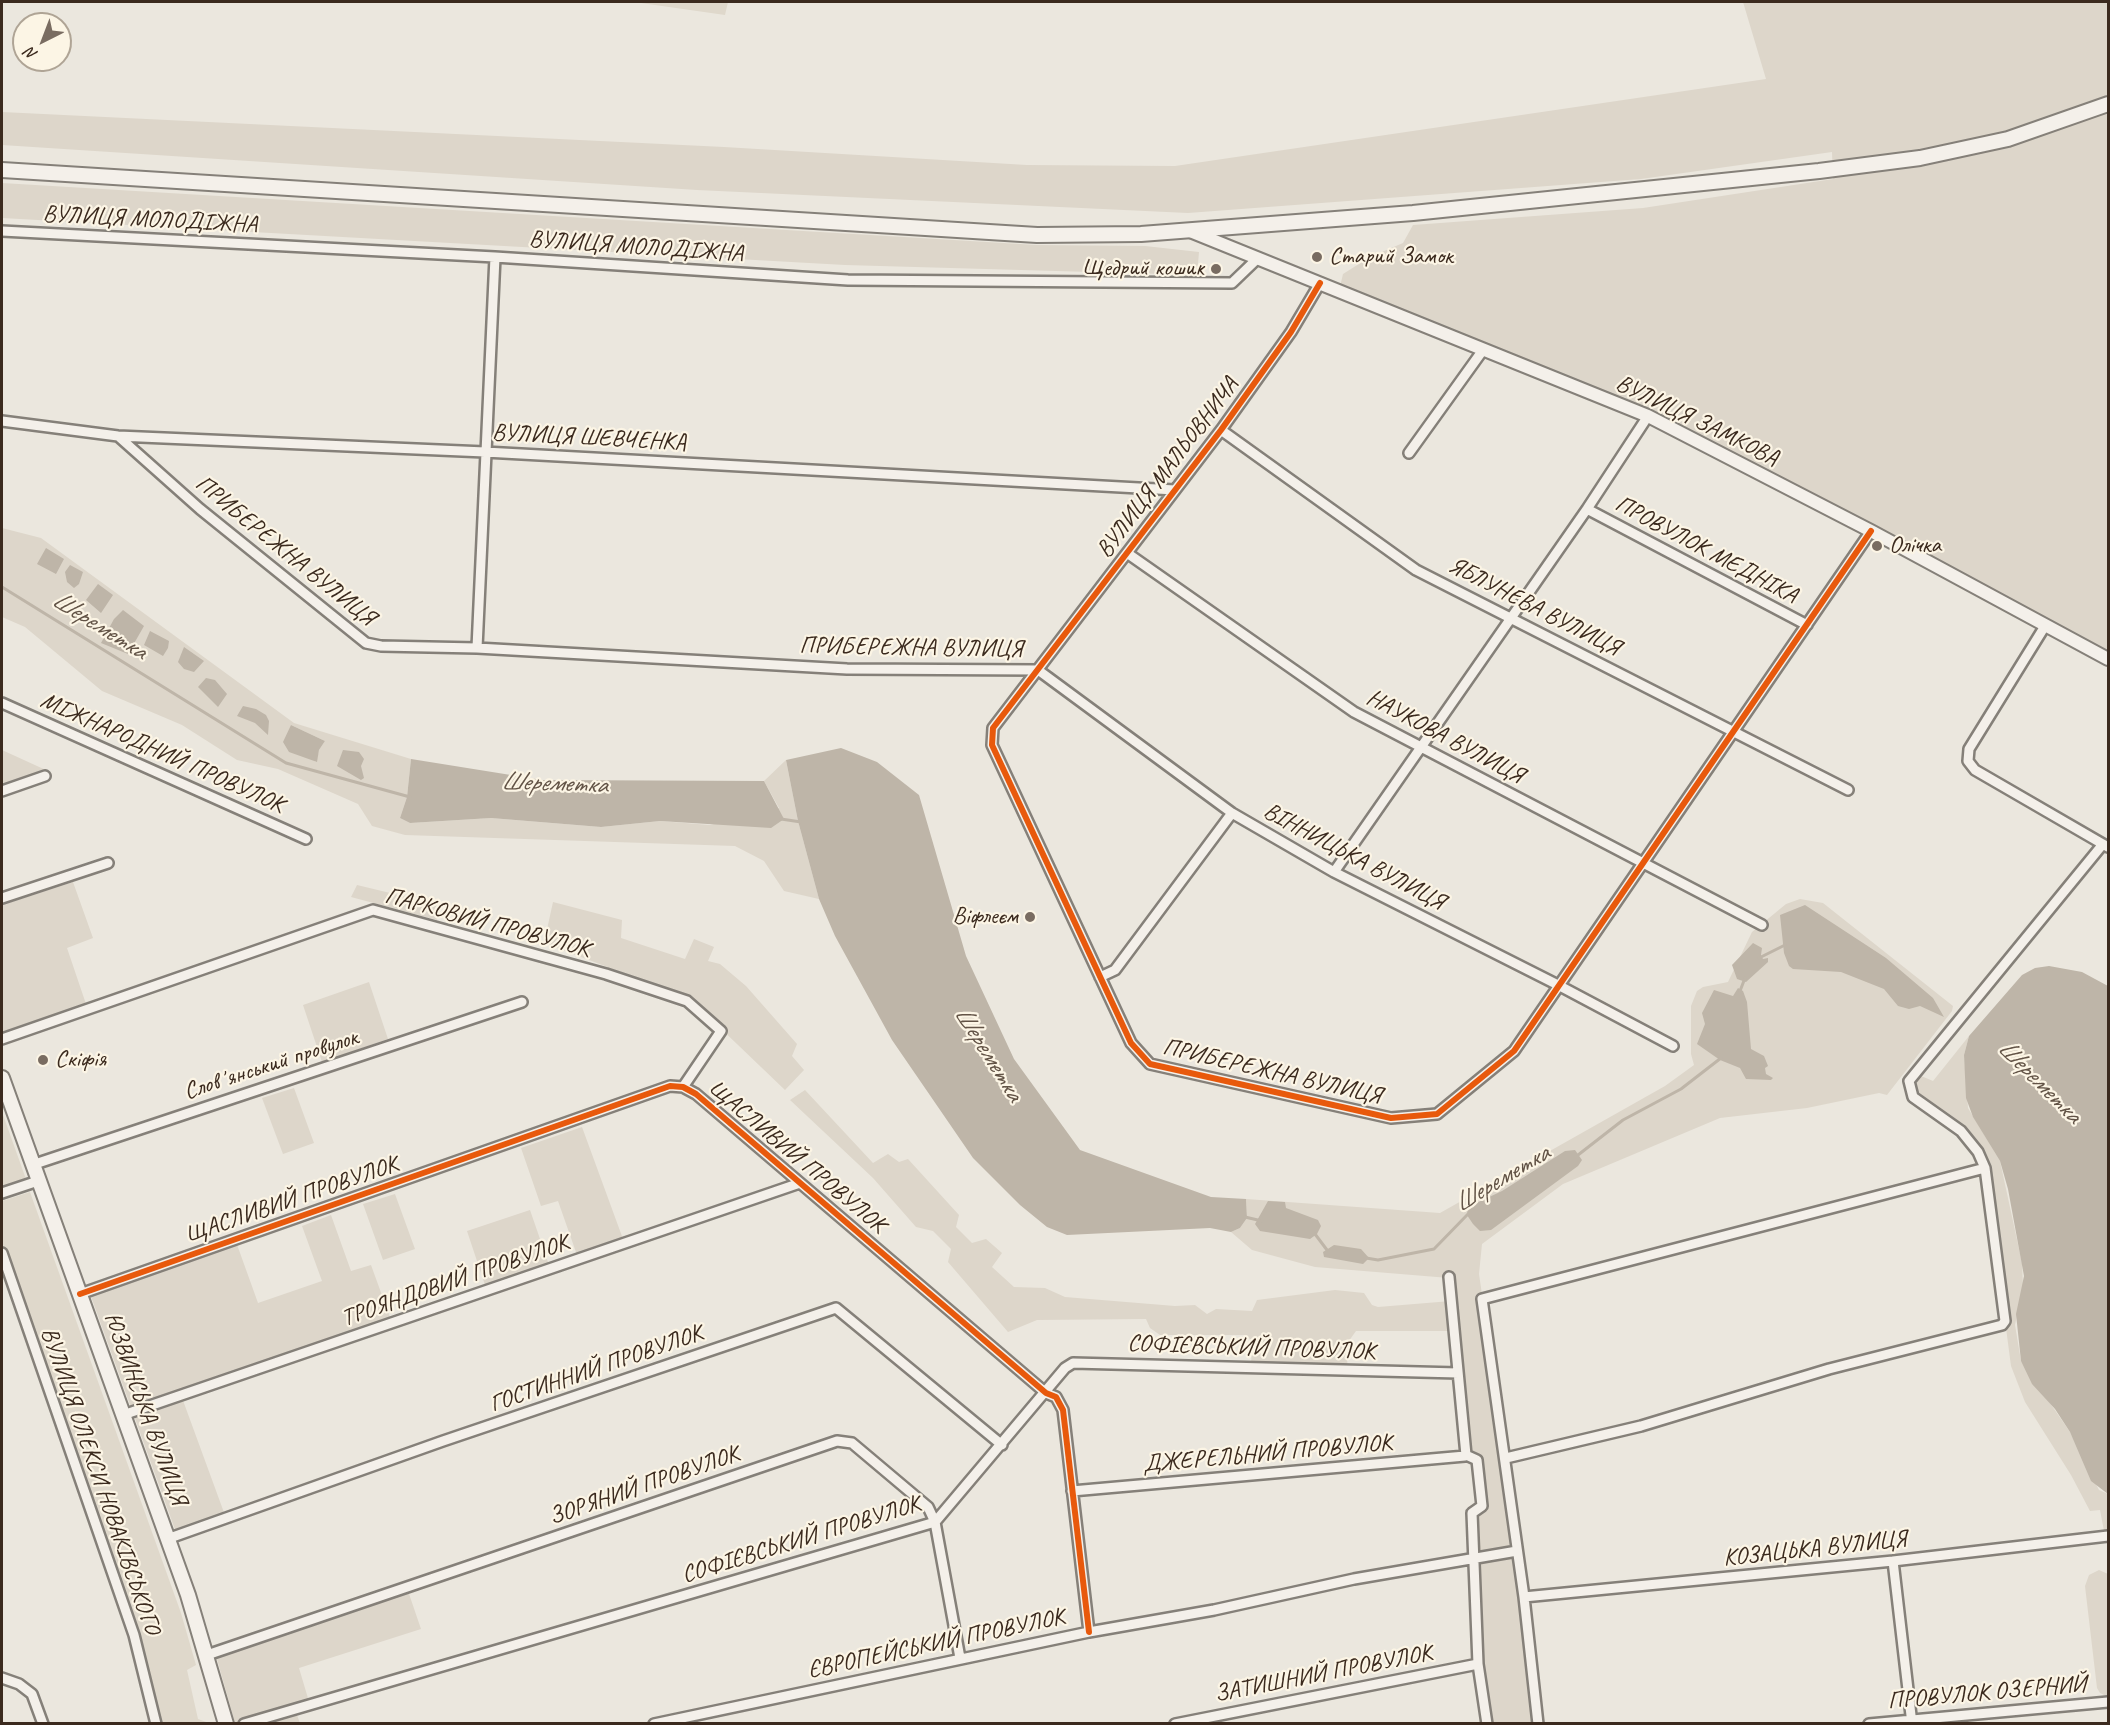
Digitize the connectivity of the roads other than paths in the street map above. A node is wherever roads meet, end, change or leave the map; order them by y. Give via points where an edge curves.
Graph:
1 (2109, 104) edge
2 (2, 170) edge
3 (2, 231) edge
4 (1190, 231) junction
5 (495, 257) junction
6 (1255, 257) junction
7 (1320, 283) junction
8 (1483, 350) junction
9 (1648, 416) junction
10 (2, 421) edge
11 (1221, 430) junction
12 (118, 436) junction
13 (485, 452) junction
14 (1409, 453) dead end
15 (1175, 490) junction
16 (1587, 509) junction
17 (1871, 531) junction
18 (1127, 553) junction
19 (1512, 617) junction
20 (1807, 625) junction
21 (2045, 626) junction
22 (477, 648) junction
23 (2109, 659) edge
24 (1038, 670) junction
25 (2, 704) edge
26 (1734, 730) junction
27 (1422, 746) junction
28 (45, 776) dead end
29 (1848, 790) dead end
30 (2, 791) edge
31 (1232, 813) junction
32 (306, 839) dead end
33 (2106, 845) edge
34 (108, 863) dead end
35 (1642, 863) junction
36 (1334, 872) junction
37 (2, 898) edge
38 (1762, 925) dead end
39 (1100, 977) junction
40 (1558, 985) junction
41 (522, 1002) dead end
42 (2, 1039) edge
43 (1673, 1046) dead end
44 (2, 1078) edge
45 (683, 1087) junction
46 (32, 1165) junction
47 (1985, 1168) junction
48 (38, 1181) junction
49 (800, 1183) junction
50 (2, 1193) edge
51 (2, 1253) edge
52 (1449, 1277) dead end
53 (80, 1294) junction
54 (1458, 1373) junction
55 (1046, 1393) junction
56 (123, 1415) junction
57 (1002, 1445) junction
58 (1465, 1456) dead end
59 (1506, 1458) junction
60 (1072, 1491) junction
61 (935, 1522) junction
62 (2109, 1536) edge
63 (167, 1539) junction
64 (1517, 1551) junction
65 (1474, 1559) junction
66 (1893, 1561) junction
67 (1524, 1597) junction
68 (1089, 1632) junction
69 (207, 1655) junction
70 (960, 1658) junction
71 (1478, 1664) junction
72 (2, 1678) edge
73 (2109, 1702) edge
74 (1911, 1721) edge
75 (43, 1724) edge
76 (156, 1724) edge
77 (226, 1724) edge
78 (244, 1724) edge
79 (654, 1724) edge
80 (1175, 1724) edge
81 (1486, 1724) edge
82 (1538, 1724) edge
83 (1869, 1724) edge

1 - 4 main road via 2008,139 1920,158 1413,213
2 - 4 main road via 1037,235
3 - 5 street, ВУЛИЦЯ МОЛОДІЖНА
4 - 6 street, ВУЛИЦЯ ЗАМКОВА
5 - 6 street, ВУЛИЦЯ МОЛОДІЖНА via 848,280 1184,284 1232,283
5 - 13 street
6 - 7 street, ВУЛИЦЯ ЗАМКОВА
7 - 8 street, ВУЛИЦЯ ЗАМКОВА
7 - 11 street, ВУЛИЦЯ МАЛЬОВНИЧА via 1291,332
8 - 9 street, ВУЛИЦЯ ЗАМКОВА
8 - 14 street
9 - 16 street
9 - 17 street, ВУЛИЦЯ ЗАМКОВА
10 - 12 street, ВУЛИЦЯ ШЕВЧЕНКА
11 - 15 street, ВУЛИЦЯ МАЛЬОВНИЧА
11 - 19 street, ЯБЛУНЕВА ВУЛИЦЯ via 1416,570
12 - 13 street, ВУЛИЦЯ ШЕВЧЕНКА
12 - 22 street, ПРИБЕРЕЖНА ВУЛИЦЯ via 200,509 366,643
13 - 15 street, ВУЛИЦЯ ШЕВЧЕНКА
13 - 22 street
15 - 18 street, ВУЛИЦЯ МАЛЬОВНИЧА
16 - 19 street
16 - 20 street, ПРОВУЛОК МЕДНІКА
17 - 20 street, ПРИБЕРЕЖНА ВУЛИЦЯ
17 - 21 street, ВУЛИЦЯ ЗАМКОВА
18 - 24 street, ВУЛИЦЯ МАЛЬОВНИЧА
18 - 27 street, НАУКОВА ВУЛИЦЯ via 1354,712
19 - 26 street, ЯБЛУНЕВА ВУЛИЦЯ
19 - 27 street
20 - 26 street, ПРИБЕРЕЖНА ВУЛИЦЯ
21 - 23 street, ВУЛИЦЯ ЗАМКОВА
21 - 33 street via 1969,749 1968,761 1975,770
22 - 24 street, ПРИБЕРЕЖНА ВУЛИЦЯ via 847,669
24 - 31 street, ВІННИЦЬКА ВУЛИЦЯ
24 - 39 street, ПРИБЕРЕЖНА ВУЛИЦЯ via 993,728 992,745
25 - 32 street, МІЖНАРОДНИЙ ПРОВУЛОК
26 - 29 street, ЯБЛУНЕВА ВУЛИЦЯ
26 - 35 street, ПРИБЕРЕЖНА ВУЛИЦЯ
27 - 35 street, НАУКОВА ВУЛИЦЯ
27 - 36 street
28 - 30 street
31 - 36 street, ВІННИЦЬКА ВУЛИЦЯ
31 - 39 street via 1115,970
33 - 47 street via 1909,1081 1913,1097 1961,1131
34 - 37 street
35 - 38 street, НАУКОВА ВУЛИЦЯ
35 - 40 street, ПРИБЕРЕЖНА ВУЛИЦЯ
36 - 40 street, ВІННИЦЬКА ВУЛИЦЯ
39 - 40 street, ПРИБЕРЕЖНА ВУЛИЦЯ via 1131,1043 1150,1064 1391,1118 1437,1114 1514,1051
40 - 43 street, ВІННИЦЬКА ВУЛИЦЯ
41 - 46 street, Словʼянський провулок
42 - 45 street, ПАРКОВИЙ ПРОВУЛОК via 373,910 687,1000 721,1031
44 - 46 main road, ЮЗВИНСЬКА ВУЛИЦЯ
45 - 49 street, ЩАСЛИВИЙ ПРОВУЛОК
45 - 53 street, ЩАСЛИВИЙ ПРОВУЛОК via 670,1086
46 - 48 main road, ЮЗВИНСЬКА ВУЛИЦЯ
47 - 59 street via 2005,1321 2000,1326 1829,1369 1641,1426
47 - 59 street via 1482,1299
48 - 50 street
48 - 53 main road, ЮЗВИНСЬКА ВУЛИЦЯ
49 - 55 street, ЩАСЛИВИЙ ПРОВУЛОК
49 - 56 street, ТРОЯНДОВИЙ ПРОВУЛОК
51 - 76 street, ВУЛИЦЯ ОЛЕКСИ НОВАКІВСЬКОГО via 134,1635
52 - 54 street
53 - 56 main road, ЮЗВИНСЬКА ВУЛИЦЯ
54 - 55 street, СОФІЄВСЬКИЙ ПРОВУЛОК via 1081,1361 1065,1368
54 - 65 street via 1466,1455 1477,1460 1482,1506 1472,1513
55 - 57 street, СОФІЄВСЬКИЙ ПРОВУЛОК
55 - 60 street, ЩАСЛИВИЙ ПРОВУЛОК via 1056,1397 1063,1410
56 - 63 main road, ЮЗВИНСЬКА ВУЛИЦЯ
57 - 61 street, СОФІЄВСЬКИЙ ПРОВУЛОК
57 - 63 street, ГОСТИННИЙ ПРОВУЛОК via 836,1308
58 - 60 street, ДЖЕРЕЛЬНИЙ ПРОВУЛОК
59 - 64 street
60 - 68 street, ЩАСЛИВИЙ ПРОВУЛОК
61 - 69 street, ЗОРЯНИЙ ПРОВУЛОК via 928,1507 852,1443 837,1441
61 - 70 street, ЗОРЯНИЙ ПРОВУЛОК
61 - 78 street, СОФІЄВСЬКИЙ ПРОВУЛОК
62 - 66 street, КОЗАЦЬКА ВУЛИЦЯ
63 - 69 main road, ЮЗВИНСЬКА ВУЛИЦЯ
64 - 65 street, ЄВРОПЕЙСЬКИЙ ПРОВУЛОК
64 - 67 street
65 - 68 street, ЄВРОПЕЙСЬКИЙ ПРОВУЛОК
65 - 71 street
66 - 67 street, КОЗАЦЬКА ВУЛИЦЯ
66 - 74 street
67 - 82 street
68 - 70 street, ЄВРОПЕЙСЬКИЙ ПРОВУЛОК
69 - 77 main road, ЮЗВИНСЬКА ВУЛИЦЯ
70 - 79 street, ЄВРОПЕЙСЬКИЙ ПРОВУЛОК
71 - 80 street, ЗАТИШНИЙ ПРОВУЛОК
71 - 81 street
72 - 75 street via 32,1694
73 - 74 street, ПРОВУЛОК ОЗЕРНИЙ
74 - 83 street, ПРОВУЛОК ОЗЕРНИЙ

